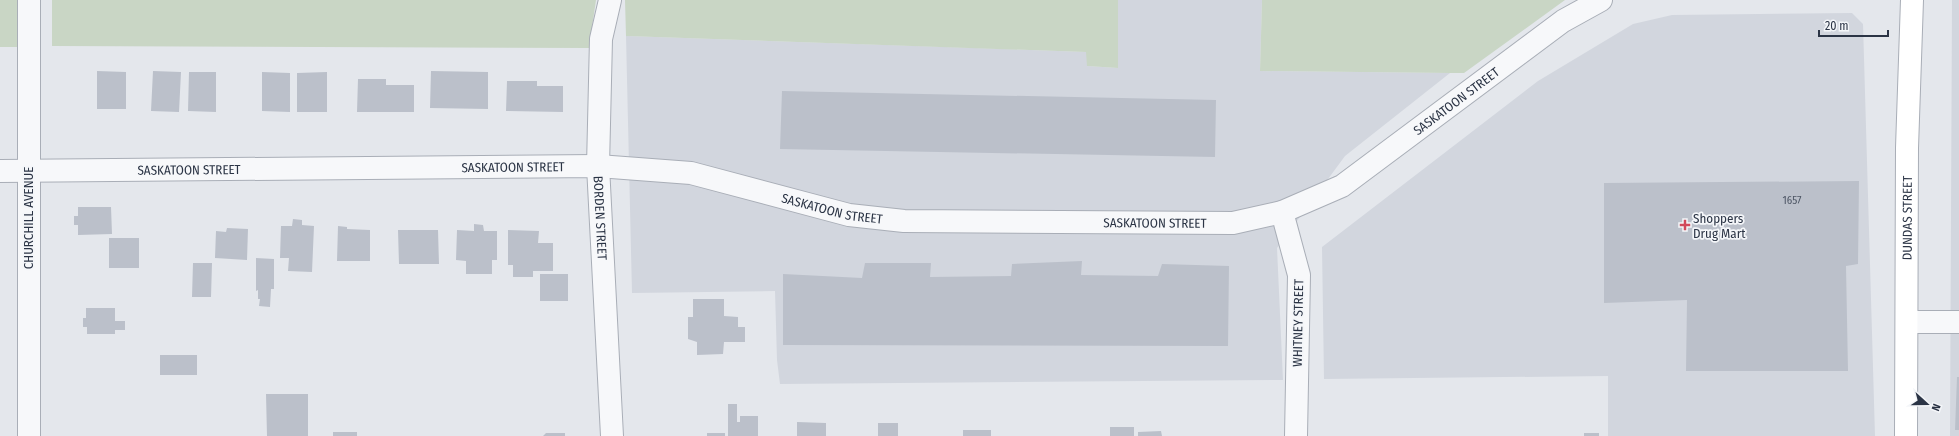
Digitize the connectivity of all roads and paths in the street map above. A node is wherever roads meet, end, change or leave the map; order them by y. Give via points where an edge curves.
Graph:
1 (29, 0) edge
2 (610, 0) edge
3 (1601, 0) edge
4 (1912, 0) edge
5 (598, 166) junction
6 (0, 171) edge
7 (28, 171) junction
8 (1282, 212) junction
9 (1907, 322) junction
10 (1959, 322) edge
11 (28, 436) edge
12 (612, 436) edge
13 (1296, 436) edge
14 (1906, 436) edge

1 - 7 street, CHURCHILL AVENUE
2 - 5 street, BORDEN STREET via 601,39
3 - 8 street, SASKATOON STREET via 1563,21 1342,186
4 - 9 main road, DUNDAS STREET via 1907,154
5 - 7 street, SASKATOON STREET
5 - 8 street, SASKATOON STREET via 691,173 849,215 904,221 1233,223
5 - 12 street, BORDEN STREET
6 - 7 street, SASKATOON STREET
7 - 11 street, CHURCHILL AVENUE
8 - 13 street, WHITNEY STREET via 1299,275
9 - 10 street
9 - 14 main road, DUNDAS STREET

